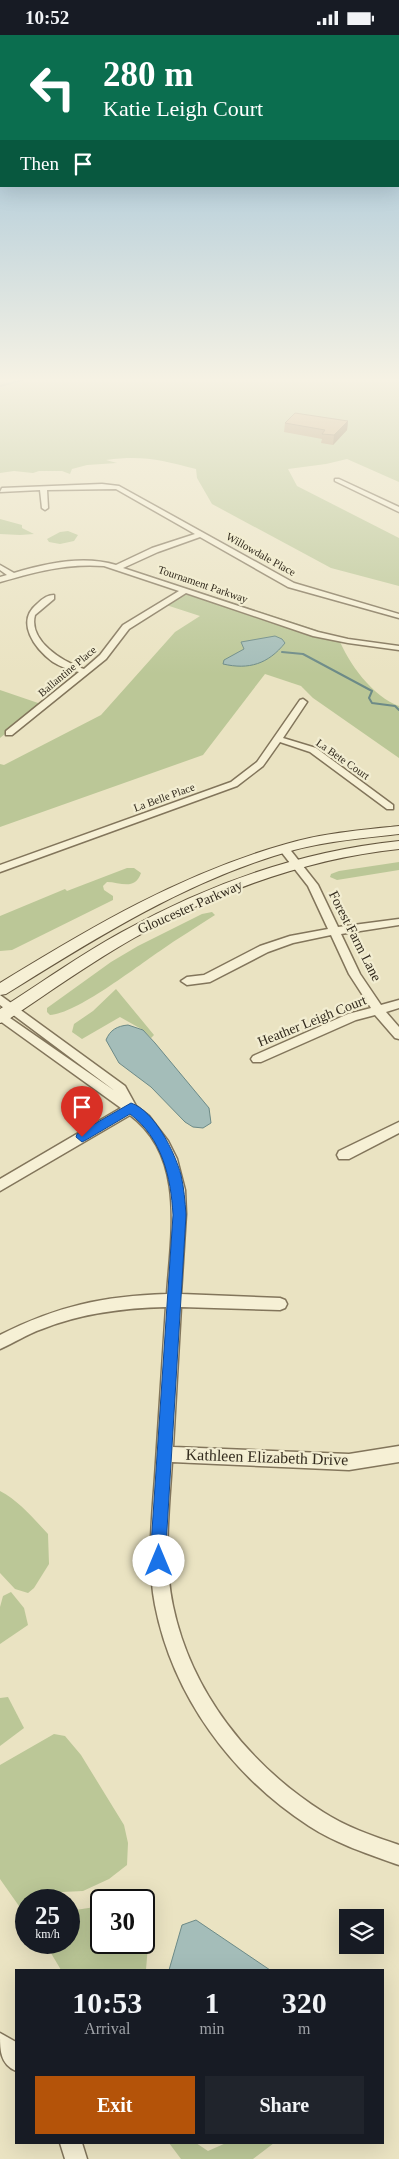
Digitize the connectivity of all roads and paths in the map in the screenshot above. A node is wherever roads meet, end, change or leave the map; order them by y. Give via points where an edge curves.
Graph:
1 (337, 480) dead end
2 (43, 488) junction
3 (2, 490) dead end
4 (45, 508) dead end
5 (399, 510) edge
6 (202, 534) junction
7 (0, 567) edge
8 (118, 567) junction
9 (13, 575) junction
10 (0, 581) edge
11 (186, 590) junction
12 (51, 597) dead end
13 (399, 615) edge
14 (399, 647) edge
15 (86, 671) junction
16 (303, 702) dead end
17 (9, 733) dead end
18 (278, 739) junction
19 (390, 807) dead end
20 (399, 830) edge
21 (399, 845) edge
22 (284, 849) junction
23 (297, 863) junction
24 (0, 869) edge
25 (399, 922) edge
26 (334, 931) junction
27 (187, 981) dead end
28 (0, 989) edge
29 (0, 999) edge
30 (399, 1004) edge
31 (378, 1010) junction
32 (4, 1014) edge
33 (399, 1035) edge
34 (257, 1059) dead end
35 (131, 1108) junction
36 (399, 1127) edge
37 (344, 1155) dead end
38 (0, 1187) edge
39 (174, 1301) junction
40 (280, 1304) dead end
41 (0, 1342) edge
42 (165, 1454) junction
43 (399, 1454) edge
44 (399, 1855) edge
45 (0, 2044) edge
46 (15, 2059) edge
47 (71, 2144) edge
48 (76, 2159) edge

1 - 5 street
2 - 3 street, Willowdale Place
2 - 4 street
2 - 6 street, Willowdale Place via 118,487
6 - 8 street
6 - 13 street, Willowdale Place via 292,585
7 - 9 street
8 - 9 street, Tournament Parkway via 80,563
8 - 11 street, Tournament Parkway
9 - 10 street, Tournament Parkway
11 - 14 street, Tournament Parkway via 316,634
11 - 15 street, Ballantine Place via 126,627 107,652
12 - 15 street via 31,614 31,628 47,654
15 - 17 street, Ballantine Place
16 - 18 street, La Belle Place
18 - 19 street, La Bete Court via 313,750
18 - 24 street, La Belle Place via 260,764 234,784
20 - 22 main road, Gloucester Parkway via 347,833
21 - 23 main road, Gloucester Parkway via 358,849
22 - 23 street, Forest Farm Lane
22 - 28 main road, Gloucester Parkway via 232,866 160,896 77,941
23 - 26 street, Forest Farm Lane via 312,885
23 - 32 main road, Gloucester Parkway via 226,889 152,923
25 - 26 street
26 - 27 street via 277,944 206,979
26 - 31 street, Forest Farm Lane via 355,974
29 - 32 street
30 - 31 street, Heather Leigh Court
31 - 33 street, Forest Farm Lane
31 - 34 street, Heather Leigh Court via 352,1017
32 - 35 street
35 - 38 street
35 - 39 street via 155,1131 175,1174 179,1215
36 - 37 street
39 - 40 street
39 - 41 street via 117,1302 86,1307 37,1324
39 - 42 street
42 - 43 street, Kathleen Elizabeth Drive via 349,1462
42 - 44 street via 158,1546 164,1607 187,1675 202,1705 244,1761 270,1786 330,1827
45 - 46 street
47 - 48 street

